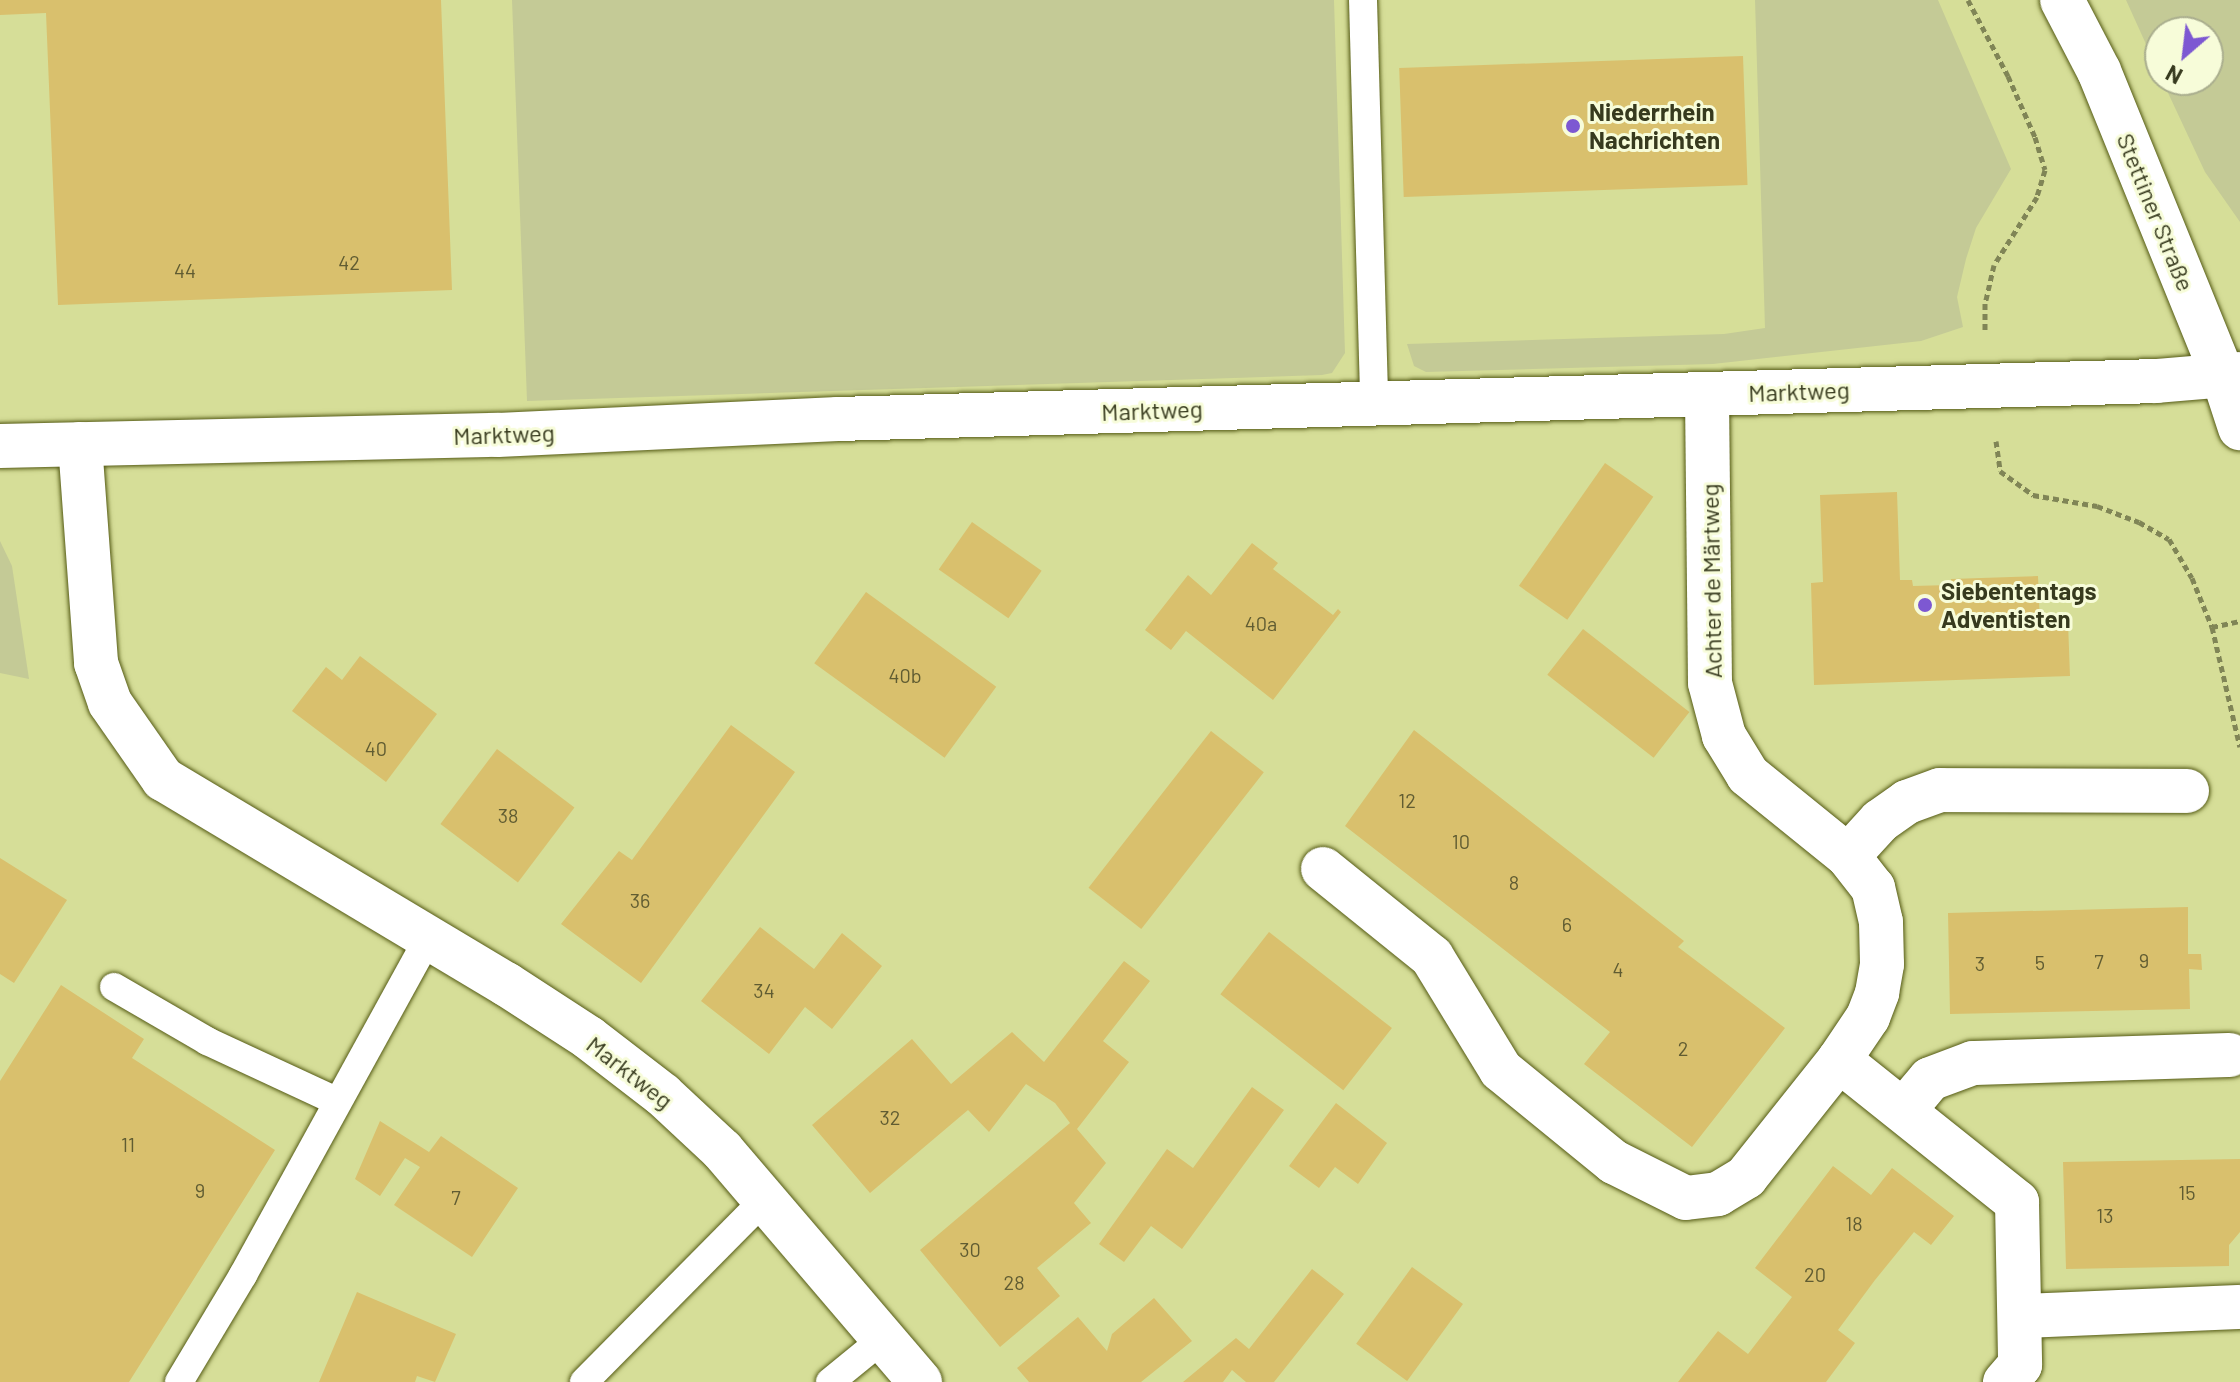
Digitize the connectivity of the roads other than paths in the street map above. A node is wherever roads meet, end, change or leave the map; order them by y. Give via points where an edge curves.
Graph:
1 (1363, 0) edge
2 (2062, 0) edge
3 (2232, 375) edge
4 (1707, 395) junction
5 (1374, 404) junction
6 (2240, 428) edge
7 (80, 444) junction
8 (0, 446) edge
9 (2187, 791) dead end
10 (1848, 856) junction
11 (1323, 869) dead end
12 (429, 937) junction
13 (114, 987) dead end
14 (2230, 1055) dead end
15 (1839, 1060) junction
16 (336, 1101) junction
17 (1904, 1110) junction
18 (765, 1199) junction
19 (2240, 1307) edge
20 (2022, 1316) junction
21 (884, 1338) junction
22 (179, 1382) edge
23 (584, 1382) edge
24 (830, 1382) edge
25 (920, 1382) edge
26 (2005, 1382) edge

1 - 5 lane
2 - 3 street, Stettiner Straße via 2099,71
3 - 4 street, Marktweg
3 - 6 street, Stettiner Straße
4 - 5 street, Marktweg
4 - 10 street, Achter de Märtweg via 1710,683 1724,736 1748,775
5 - 7 street, Marktweg
7 - 8 street, Marktweg
7 - 12 street, Marktweg via 96,663 110,703 132,739 163,779
9 - 10 street via 1940,790 1880,821
10 - 15 street, Achter de Märtweg via 1873,888 1882,964 1868,1017
11 - 15 street, Achter de Märtweg via 1432,957 1501,1070 1614,1162 1686,1198 1718,1194 1746,1177
12 - 16 lane
12 - 18 street, Marktweg via 589,1038 663,1095
13 - 16 lane via 207,1041
14 - 17 street via 1973,1063 1930,1079
15 - 17 street
16 - 22 lane
17 - 20 street via 2017,1202
18 - 21 street, Marktweg
18 - 23 lane
19 - 20 street
20 - 26 street via 2020,1365
21 - 24 lane
21 - 25 street, Marktweg

